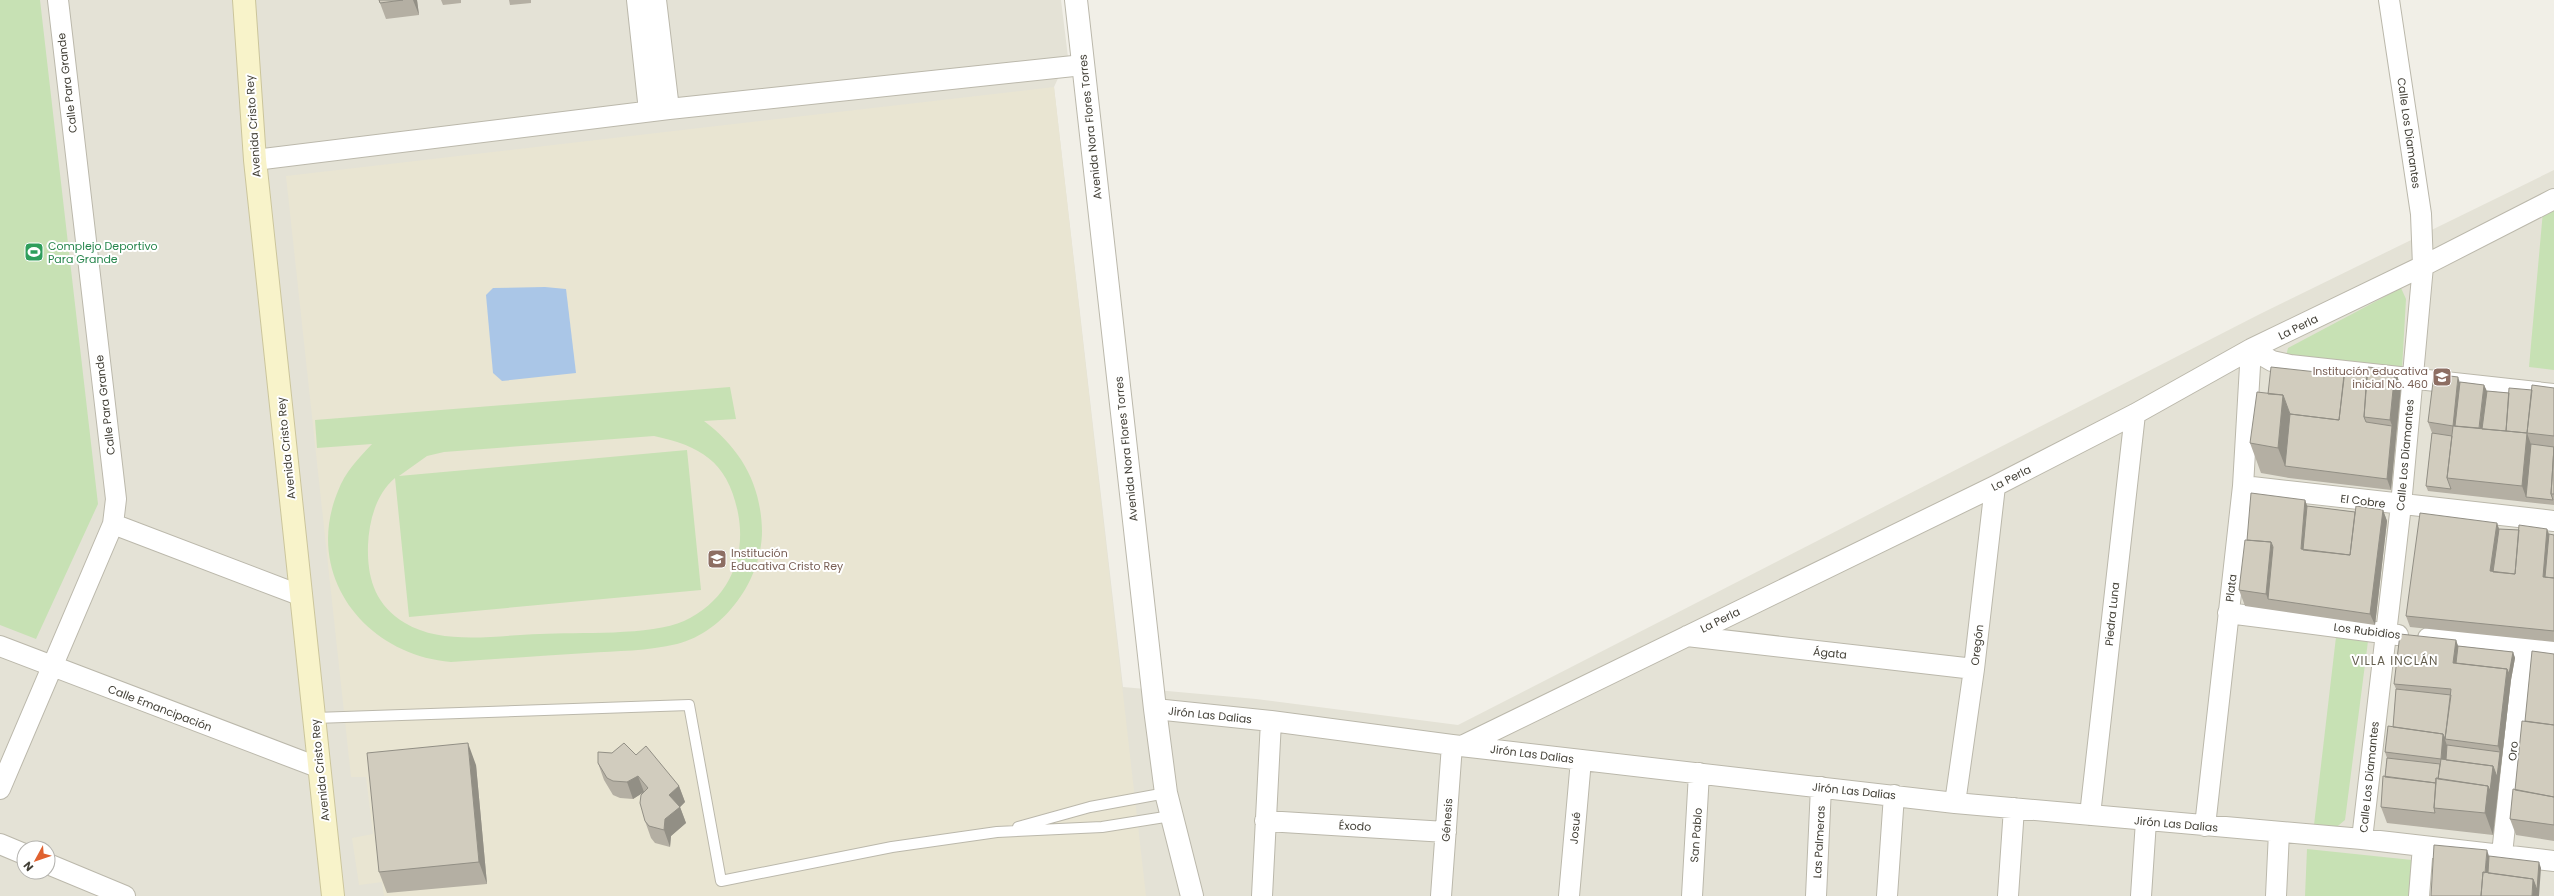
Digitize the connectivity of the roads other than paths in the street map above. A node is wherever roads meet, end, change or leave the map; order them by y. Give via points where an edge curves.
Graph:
1 (58, 0) edge
2 (244, 0) edge
3 (637, 0) edge
4 (656, 0) edge
5 (1076, 0) edge
6 (2390, 0) edge
7 (1083, 65) junction
8 (659, 110) junction
9 (255, 160) junction
10 (2554, 199) edge
11 (2423, 266) junction
12 (2251, 350) junction
13 (2412, 377) junction
14 (2554, 394) edge
15 (2135, 414) junction
16 (1995, 486) junction
17 (2244, 486) junction
18 (2401, 505) junction
19 (2554, 520) edge
20 (113, 524) junction
21 (302, 596) junction
22 (2228, 613) junction
23 (2385, 633) junction
24 (1687, 636) junction
25 (0, 646) edge
26 (2524, 648) junction
27 (2554, 651) edge
28 (52, 667) junction
29 (1974, 669) junction
30 (1155, 709) junction
31 (315, 718) junction
32 (1271, 720) junction
33 (1457, 745) junction
34 (1580, 760) junction
35 (320, 768) junction
36 (1699, 773) junction
37 (1821, 787) junction
38 (0, 789) edge
39 (1166, 794) junction
40 (1894, 795) junction
41 (1955, 803) junction
42 (2014, 808) junction
43 (2090, 815) junction
44 (1171, 816) junction
45 (1265, 821) junction
46 (2146, 821) junction
47 (2205, 826) junction
48 (997, 832) junction
49 (1446, 832) junction
50 (2279, 832) junction
51 (2362, 839) junction
52 (0, 844) edge
53 (2422, 846) junction
54 (16, 851) edge
55 (2502, 854) junction
56 (2554, 861) edge
57 (56, 867) edge
58 (126, 896) edge
59 (333, 896) edge
60 (1192, 896) edge
61 (1262, 896) edge
62 (1441, 896) edge
63 (1569, 896) edge
64 (1692, 896) edge
65 (1816, 896) edge
66 (1886, 896) edge
67 (2008, 896) edge
68 (2141, 896) edge
69 (2276, 896) edge
70 (2419, 896) edge

1 - 20 street, Calle Para Grande via 116,499
2 - 9 main road, Avenida Cristo Rey
3 - 8 street
4 - 8 street
5 - 7 street, Avenida Nora Flores Torres
6 - 11 street, Calle Los Diamantes via 2421,214
7 - 8 street
7 - 30 street, Avenida Nora Flores Torres
8 - 9 street
9 - 21 main road, Avenida Cristo Rey
10 - 11 street, La Perla
11 - 12 street, La Perla
11 - 13 street, Calle Los Diamantes
12 - 13 street via 2272,361 2290,365
12 - 15 street, La Perla
12 - 17 street, Plata
13 - 14 street
13 - 18 street, Calle Los Diamantes
15 - 16 street, La Perla
15 - 43 street, Piedra Luna
16 - 24 street, La Perla
16 - 29 street, Oregón
17 - 18 street, El Cobre
17 - 22 street, Plata
18 - 19 street, El Cobre
18 - 23 street, Calle Los Diamantes
20 - 21 street
20 - 28 street, Calle Para Grande
21 - 31 main road, Avenida Cristo Rey
22 - 23 street, Los Rubidios
22 - 47 street, Plata
23 - 26 street, Los Rubidios
23 - 51 street, Calle Los Diamantes
24 - 29 street, Ágata
24 - 33 street, La Perla
25 - 28 street, Calle Emancipación
26 - 27 street, Los Rubidios
26 - 55 street, Oro
28 - 35 street, Calle Emancipación
28 - 38 street, Calle Para Grande
29 - 41 street, Oregón
30 - 32 street, Jirón Las Dalias
30 - 39 street, Avenida Nora Flores Torres
31 - 35 main road, Avenida Cristo Rey
31 - 48 lane via 689,705 721,881 892,847
32 - 33 street, Jirón Las Dalias
32 - 45 street
33 - 34 street, Jirón Las Dalias
33 - 49 street, Génesis
34 - 36 street, Jirón Las Dalias
34 - 63 street, Josué
35 - 59 main road, Avenida Cristo Rey
36 - 37 street, Jirón Las Dalias
36 - 64 street, San Pablo
37 - 40 street, Jirón Las Dalias
37 - 65 street, Las Palmeras
39 - 44 street, Avenida Nora Flores Torres
39 - 48 lane via 1090,807
40 - 41 street, Jirón Las Dalias
40 - 66 street
41 - 42 street, Jirón Las Dalias
42 - 43 street, Jirón Las Dalias
42 - 67 street
43 - 46 street, Jirón Las Dalias
44 - 48 lane via 1102,827
44 - 60 street, Avenida Nora Flores Torres
45 - 49 street, Éxodo
45 - 61 street
46 - 47 street, Jirón Las Dalias
46 - 68 street
47 - 50 street, Jirón Las Dalias
49 - 62 street, Génesis
50 - 51 street, Jirón Las Dalias
50 - 69 street
51 - 53 street, Jirón Las Dalias
52 - 54 street
53 - 55 street, Jirón Las Dalias
53 - 70 street
55 - 56 street, Jirón Las Dalias
57 - 58 street

